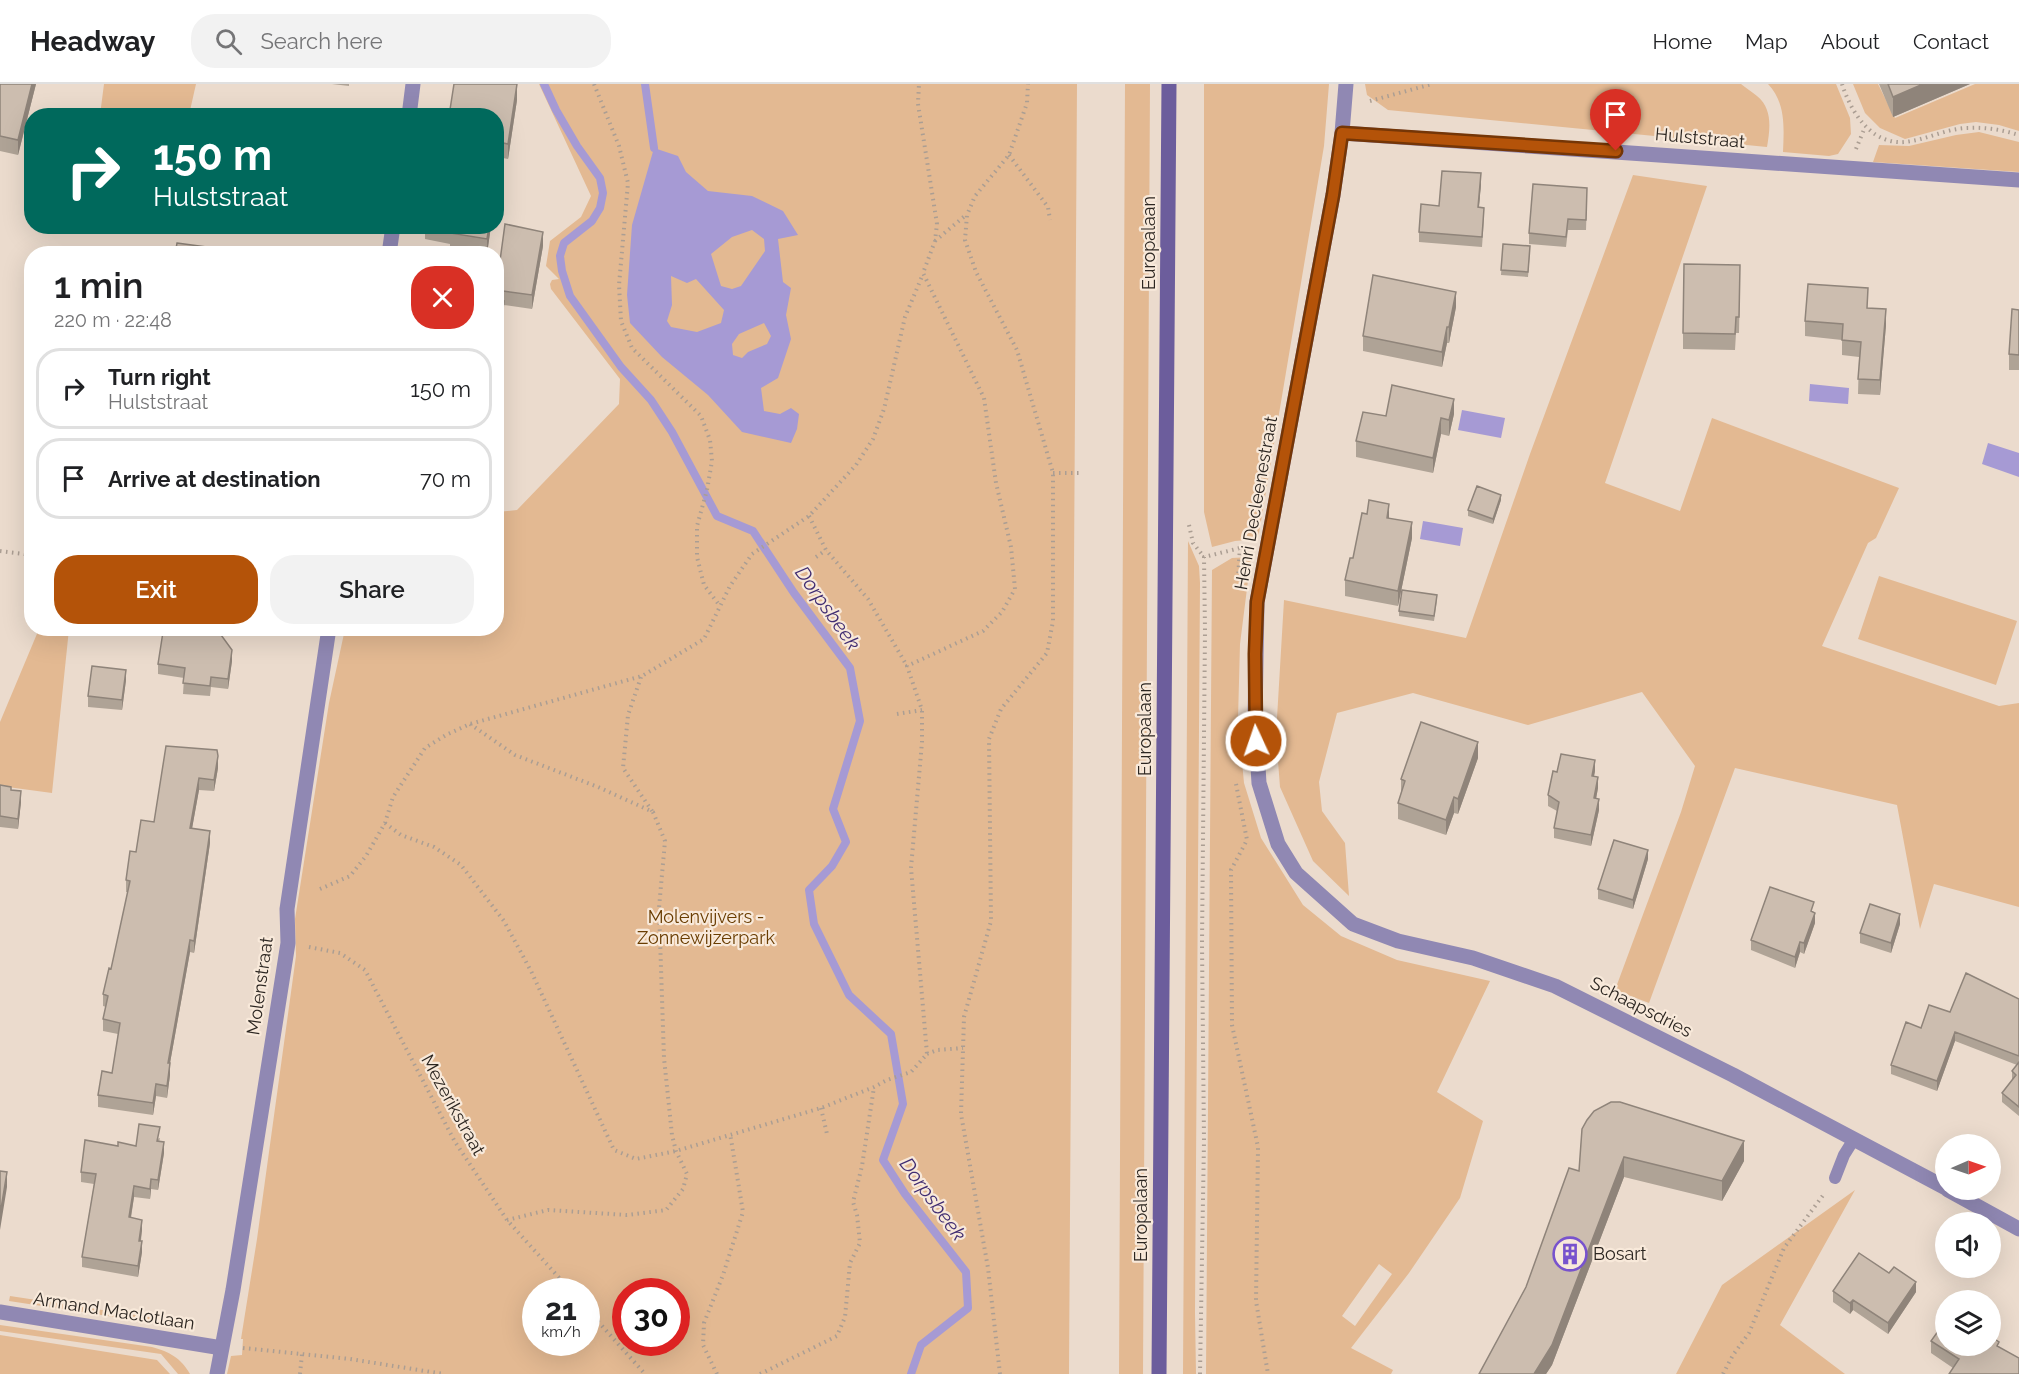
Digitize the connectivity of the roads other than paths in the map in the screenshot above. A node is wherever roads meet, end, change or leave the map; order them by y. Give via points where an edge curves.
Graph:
1 (413, 84) edge
2 (1169, 84) edge
3 (1346, 84) edge
4 (410, 108) edge
5 (1342, 133) junction
6 (2019, 180) edge
7 (328, 636) edge
8 (1398, 940) joint
9 (1854, 1139) junction
10 (1835, 1178) road end
11 (1935, 1183) edge
12 (1967, 1200) edge
13 (2019, 1229) edge
14 (0, 1312) edge
15 (222, 1348) junction
16 (217, 1374) edge
17 (1160, 1374) edge

1 - 4 street
2 - 17 main road, Europalaan
3 - 5 street, Henri Decleenestraat
5 - 6 street, Hulststraat
5 - 8 street, Henri Decleenestraat via 1257,602 1255,719 1259,783 1278,844 1296,873 1353,924
7 - 15 street, Molenstraat via 287,909 288,943
8 - 9 street, Schaapsdries via 1473,958 1555,986
9 - 10 lane
9 - 11 street, Schaapsdries
12 - 13 street, Schaapsdries
14 - 15 street, Armand Maclotlaan
15 - 16 street, Molenstraat

